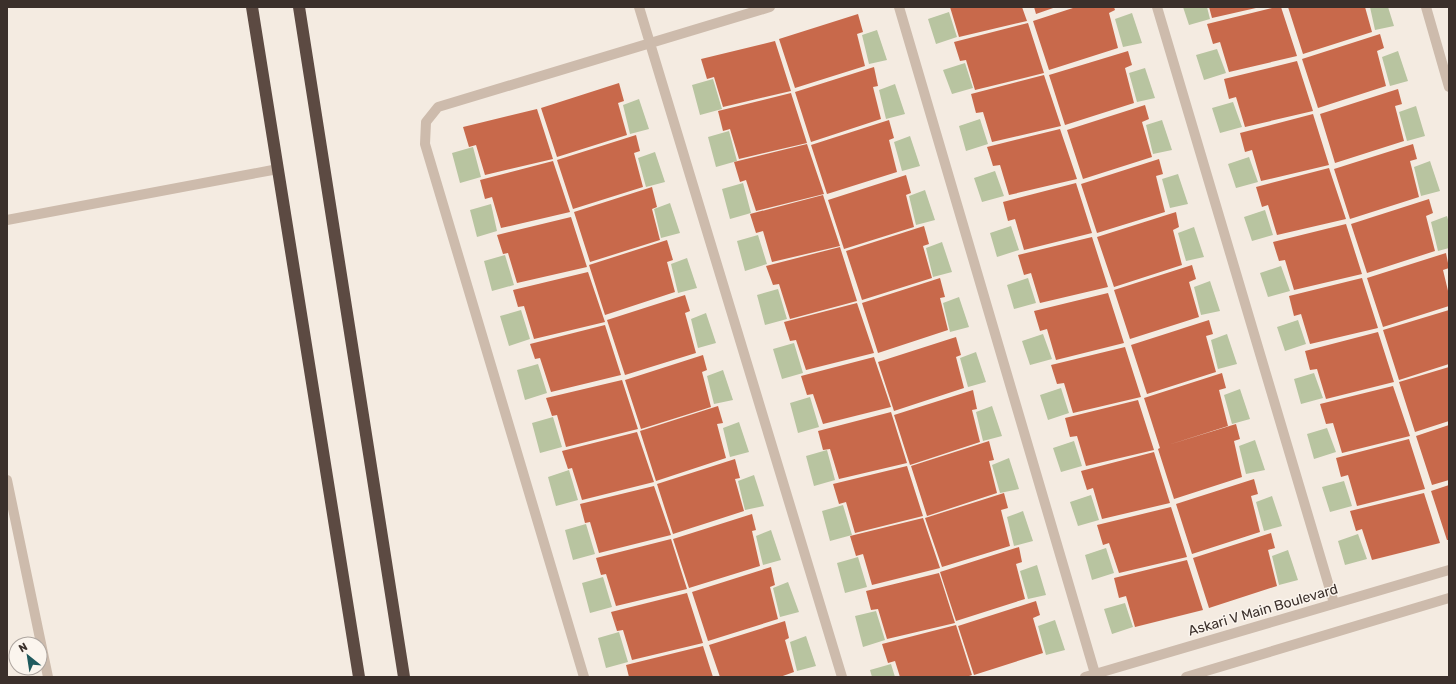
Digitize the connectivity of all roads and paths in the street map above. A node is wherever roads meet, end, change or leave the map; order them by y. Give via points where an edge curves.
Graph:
1 (252, 7) edge
2 (299, 7) edge
3 (639, 7) edge
4 (770, 7) edge
5 (899, 7) edge
6 (1157, 7) edge
7 (1426, 7) edge
8 (650, 43) junction
9 (1449, 87) edge
10 (278, 169) junction
11 (7, 220) edge
12 (7, 480) edge
13 (1449, 570) edge
14 (1449, 598) edge
15 (1334, 604) junction
16 (1092, 676) edge
17 (48, 677) edge
18 (359, 677) edge
19 (404, 677) edge
20 (584, 677) edge
21 (842, 677) edge
22 (1186, 677) edge

1 - 10 highway
2 - 19 highway
3 - 8 street
4 - 8 street
5 - 16 street
6 - 15 street
7 - 9 street
8 - 20 street via 438,107 426,122 425,144
8 - 21 street
10 - 11 street
10 - 18 highway
12 - 17 street
13 - 15 street, Askari V Main Boulevard
14 - 22 street
15 - 16 street, Askari V Main Boulevard

